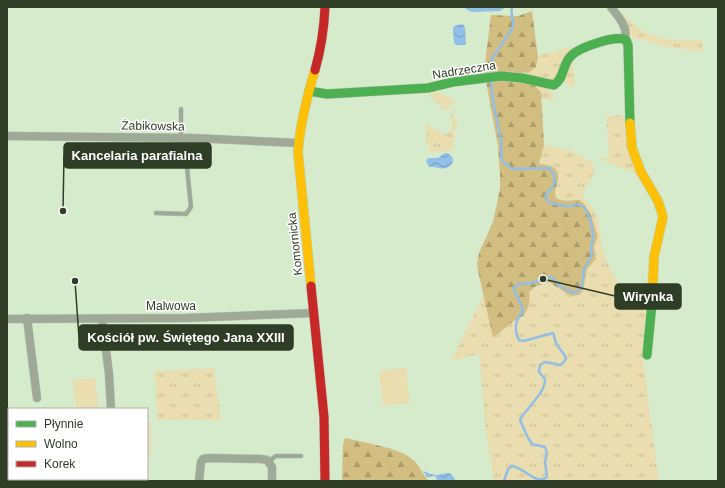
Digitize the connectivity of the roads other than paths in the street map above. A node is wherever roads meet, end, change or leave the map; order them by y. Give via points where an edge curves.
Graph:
1 (325, 7) edge
2 (611, 7) edge
3 (624, 39) junction
4 (309, 92) junction
5 (181, 109) dead end
6 (7, 136) edge
7 (183, 138) junction
8 (298, 143) junction
9 (156, 213) dead end
10 (314, 313) junction
11 (7, 318) edge
12 (27, 318) junction
13 (102, 318) junction
14 (647, 355) dead end
15 (37, 398) dead end
16 (111, 408) edge
17 (301, 456) dead end
18 (269, 462) junction
19 (199, 481) edge
20 (272, 481) edge
21 (324, 481) edge

1 - 4 street, Komornicka via 323,42
2 - 3 street via 626,31
3 - 4 street, Nadrzeczna via 608,41 574,52 566,62 560,80 554,85 522,78 491,76 428,88 327,94
3 - 14 street via 628,46 632,148 663,217 654,257
4 - 8 street, Komornicka
5 - 7 lane
6 - 7 street, Żabikowska
7 - 8 street, Żabikowska
7 - 9 lane via 191,207 186,214
8 - 10 street, Komornicka via 298,166
10 - 13 street, Malwowa via 205,318
10 - 21 street, Komornicka via 324,416
11 - 12 street, Malwowa
12 - 13 street, Malwowa
12 - 15 street
13 - 16 street
17 - 18 lane via 276,456
18 - 19 street via 261,459 206,458 200,465
18 - 20 street via 272,467

